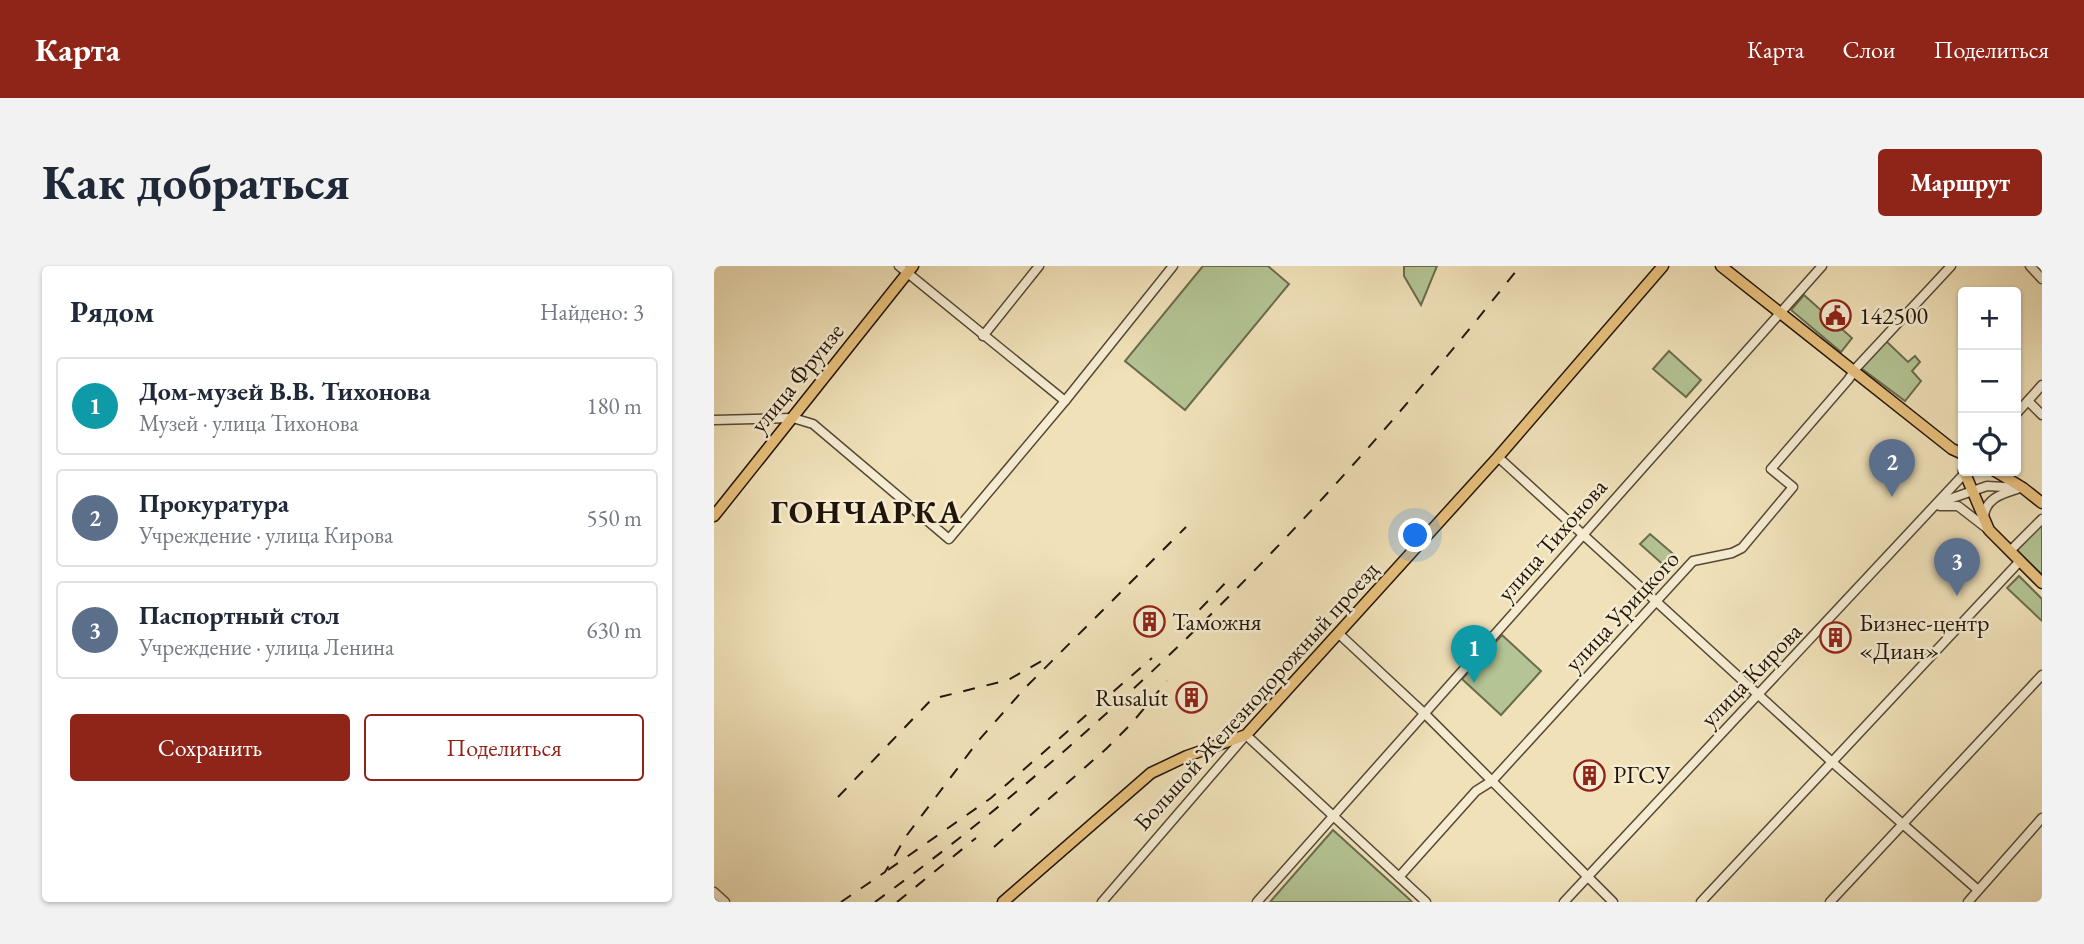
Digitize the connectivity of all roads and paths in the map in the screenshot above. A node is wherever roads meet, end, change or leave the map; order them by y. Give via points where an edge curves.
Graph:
1 (1040, 266) edge
2 (1173, 266) edge
3 (1663, 266) edge
4 (1721, 266) edge
5 (1822, 266) edge
6 (1951, 266) edge
7 (2030, 266) edge
8 (907, 268) edge
9 (2042, 279) edge
10 (1780, 312) junction
11 (983, 336) junction
12 (1855, 371) junction
13 (2042, 385) edge
14 (1065, 401) junction
15 (2028, 401) junction
16 (2017, 413) edge
17 (2042, 415) edge
18 (793, 418) junction
19 (714, 420) edge
20 (1952, 449) junction
21 (1958, 452) edge
22 (1498, 457) junction
23 (1958, 460) edge
24 (1960, 476) edge
25 (1966, 476) edge
26 (2003, 476) edge
27 (2023, 488) junction
28 (1973, 489) junction
29 (1938, 503) junction
30 (2042, 503) edge
31 (1928, 513) junction
32 (714, 516) edge
33 (1984, 517) junction
34 (2042, 519) edge
35 (1989, 530) junction
36 (1584, 533) junction
37 (2010, 551) junction
38 (2020, 561) junction
39 (2042, 583) edge
40 (1656, 599) junction
41 (1338, 633) junction
42 (2042, 675) edge
43 (1759, 695) junction
44 (1425, 714) junction
45 (1247, 735) junction
46 (1832, 762) junction
47 (1492, 781) junction
48 (1334, 816) junction
49 (2042, 818) edge
50 (1904, 824) junction
51 (1399, 877) junction
52 (1587, 877) junction
53 (1978, 890) junction
54 (714, 892) edge
55 (726, 902) edge
56 (1003, 902) edge
57 (1102, 902) edge
58 (1257, 902) edge
59 (1426, 902) edge
60 (1564, 902) edge
61 (1613, 902) edge
62 (1701, 902) edge
63 (1830, 902) edge
64 (1968, 902) edge

1 - 11 street
2 - 14 street
3 - 22 main road, Большой Железнодорожный проезд
4 - 10 main road
5 - 10 street, улица Тихонова
6 - 12 street, улица Урицкого
7 - 9 street
8 - 11 street
8 - 18 main road, улица Фрунзе
10 - 12 main road
10 - 36 street, улица Тихонова
11 - 14 street
12 - 20 main road
12 - 40 street, улица Урицкого via 1771,469 1793,487 1750,540 1732,553 1693,561
13 - 15 street
14 - 18 street via 949,539 813,424
15 - 16 street
15 - 17 street
18 - 19 street
18 - 32 main road, улица Фрунзе
20 - 21 main road
20 - 23 main road
22 - 36 street
22 - 41 main road, Большой Железнодорожный проезд
24 - 29 street, улица Кирова
25 - 28 main road
26 - 27 main road
27 - 28 street
27 - 30 main road
27 - 33 street via 1998,495 1984,510
28 - 29 street
28 - 33 main road
29 - 31 street, улица Кирова
31 - 35 street via 1941,506 1958,506
31 - 43 street, улица Кирова
33 - 35 main road
34 - 37 street
35 - 37 main road
36 - 40 street
36 - 44 street, улица Тихонова
37 - 38 main road
38 - 39 main road
38 - 46 street
40 - 43 street
40 - 47 street, улица Урицкого
41 - 44 street
41 - 45 main road, Большой Железнодорожный проезд
42 - 50 street
43 - 46 street
43 - 52 street, улица Кирова
44 - 47 street
44 - 48 street, улица Тихонова
45 - 48 street
45 - 56 main road via 1151,773
45 - 57 street, Большой Железнодорожный проезд
46 - 50 street
46 - 62 street
47 - 51 street, улица Урицкого via 1476,791
47 - 52 street
48 - 51 street
48 - 58 street, улица Тихонова
49 - 53 street
50 - 53 street
50 - 63 street
51 - 59 street
52 - 60 street, улица Кирова
52 - 61 street
53 - 64 street
54 - 55 street

